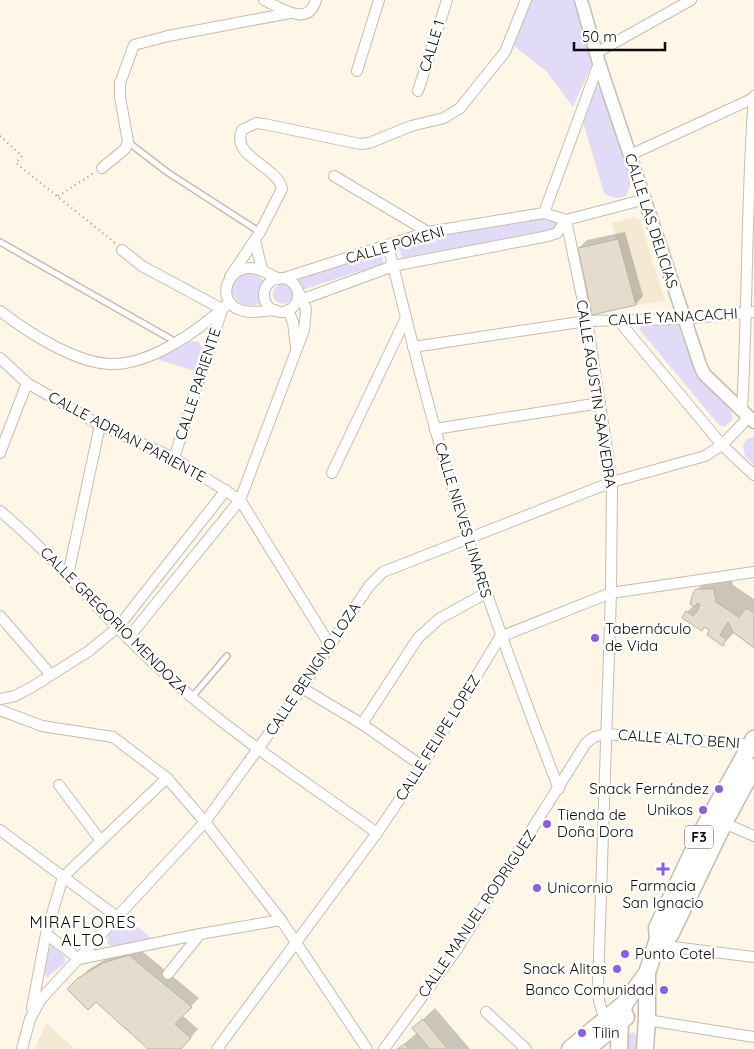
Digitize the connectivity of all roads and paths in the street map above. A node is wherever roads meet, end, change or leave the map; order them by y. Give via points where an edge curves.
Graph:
1 (264, 0) edge
2 (316, 0) edge
3 (379, 0) edge
4 (447, 0) edge
5 (581, 0) edge
6 (691, 0) edge
7 (523, 1) edge
8 (680, 3) edge
9 (290, 13) junction
10 (598, 58) junction
11 (358, 71) dead end
12 (418, 91) dead end
13 (754, 97) edge
14 (0, 136) edge
15 (128, 142) junction
16 (630, 155) junction
17 (102, 168) joint
18 (334, 176) dead end
19 (58, 196) junction
20 (646, 200) junction
21 (544, 212) junction
22 (566, 220) junction
23 (428, 232) junction
24 (258, 236) junction
25 (0, 242) edge
26 (388, 245) junction
27 (122, 250) joint
28 (393, 266) junction
29 (262, 270) junction
30 (230, 277) junction
31 (281, 279) junction
32 (299, 297) junction
33 (226, 306) junction
34 (274, 310) junction
35 (288, 310) junction
36 (0, 312) edge
37 (751, 313) edge
38 (406, 318) junction
39 (683, 319) junction
40 (618, 320) junction
41 (587, 321) junction
42 (177, 342) junction
43 (413, 347) junction
44 (296, 348) junction
45 (0, 358) edge
46 (27, 383) junction
47 (600, 403) junction
48 (748, 416) edge
49 (100, 425) junction
50 (435, 429) junction
51 (722, 445) junction
52 (0, 453) edge
53 (174, 458) junction
54 (332, 473) dead end
55 (754, 475) edge
56 (612, 482) junction
57 (226, 490) junction
58 (240, 500) junction
59 (0, 511) edge
60 (468, 538) junction
61 (754, 572) edge
62 (68, 575) junction
63 (486, 593) junction
64 (611, 593) junction
65 (0, 616) edge
66 (118, 627) junction
67 (129, 637) junction
68 (500, 637) junction
69 (330, 645) junction
70 (228, 656) dead end
71 (51, 675) junction
72 (302, 688) junction
73 (0, 698) edge
74 (192, 698) junction
75 (0, 710) edge
76 (362, 724) junction
77 (605, 734) junction
78 (753, 743) edge
79 (260, 749) junction
80 (422, 766) junction
81 (754, 768) edge
82 (167, 778) junction
83 (59, 785) dead end
84 (559, 789) junction
85 (205, 822) junction
86 (724, 823) junction
87 (0, 830) edge
88 (377, 833) junction
89 (754, 836) edge
90 (102, 840) junction
91 (63, 877) junction
92 (116, 916) junction
93 (281, 920) junction
94 (46, 934) junction
95 (200, 934) junction
96 (658, 942) junction
97 (295, 944) junction
98 (754, 957) edge
99 (78, 959) junction
100 (647, 973) junction
101 (168, 974) dead end
102 (646, 1002) junction
103 (486, 1012) dead end
104 (30, 1019) junction
105 (647, 1020) junction
106 (615, 1033) edge
107 (754, 1037) edge
108 (22, 1049) edge
109 (217, 1049) edge
110 (367, 1049) edge
111 (384, 1049) edge
112 (526, 1049) edge
113 (570, 1049) edge
114 (587, 1049) edge
115 (645, 1049) edge

1 - 9 street
2 - 9 street via 306,15
3 - 11 street
4 - 12 street, CALLE 1
5 - 10 street, CALLE LAS DELICIAS
6 - 8 street
7 - 24 street via 505,52 460,108 444,118 360,144 256,123 242,130 240,140 244,150 282,184 279,200
8 - 10 street
9 - 15 street via 159,38 134,46 120,90 121,113
10 - 16 street, CALLE LAS DELICIAS
10 - 21 street
13 - 16 street
13 - 37 street via 748,178
14 - 19 path via 22,156 16,163
15 - 17 street via 125,149
15 - 24 lane
16 - 20 street, CALLE LAS DELICIAS
17 - 19 path
18 - 23 street
19 - 27 path
20 - 22 street, CALLE POKENI
20 - 39 street, CALLE LAS DELICIAS
21 - 22 street, CALLE POKENI
21 - 23 street, CALLE POKENI
22 - 28 street, CALLE POKENI via 557,233 548,236
22 - 41 street, CALLE AGUSTIN SAAVEDRA
23 - 26 street, CALLE POKENI
24 - 29 street
24 - 30 street
25 - 42 lane
26 - 28 street, CALLE NIEVES LINARES
26 - 31 street, CALLE POKENI
27 - 33 street via 142,266
28 - 32 street, CALLE POKENI
28 - 38 street, CALLE NIEVES LINARES
29 - 30 street via 243,268
29 - 31 street
30 - 33 street, CALLE PARIENTE
31 - 32 street via 293,283
31 - 34 street via 270,282 265,292 266,303
32 - 35 street
32 - 44 street via 307,316
33 - 34 street via 244,311
33 - 42 street via 195,332
33 - 53 street, CALLE PARIENTE
34 - 35 street
35 - 44 street
36 - 42 street via 47,342 109,364 128,362
37 - 39 street, CALLE YANACACHI
37 - 48 street
38 - 43 street, CALLE NIEVES LINARES
38 - 54 street
39 - 40 street, CALLE YANACACHI
39 - 48 street, CALLE LAS DELICIAS via 704,374
40 - 41 street, CALLE YANACACHI
40 - 51 street
41 - 43 street, CALLE YANACACHI
41 - 47 street, CALLE AGUSTIN SAAVEDRA
43 - 50 street, CALLE NIEVES LINARES
44 - 58 street
45 - 46 street, CALLE ADRIAN PARIENTE
46 - 49 street, CALLE ADRIAN PARIENTE
46 - 52 street
47 - 50 street
47 - 56 street, CALLE AGUSTIN SAAVEDRA
48 - 51 street, CALLE BENIGNO LOZA
49 - 53 street, CALLE ADRIAN PARIENTE
49 - 62 street
50 - 60 street, CALLE NIEVES LINARES
51 - 55 street
51 - 56 street, CALLE BENIGNO LOZA via 705,456
53 - 57 street, CALLE ADRIAN PARIENTE
56 - 60 street, CALLE BENIGNO LOZA
56 - 64 street, CALLE AGUSTIN SAAVEDRA
57 - 58 street, CALLE ADRIAN PARIENTE
57 - 66 street
58 - 67 street
58 - 69 street, CALLE ADRIAN PARIENTE
59 - 62 street, CALLE GREGORIO MENDOZA
60 - 63 street, CALLE NIEVES LINARES
60 - 69 street, CALLE BENIGNO LOZA via 383,572 369,586
61 - 64 street
62 - 66 street, CALLE GREGORIO MENDOZA
63 - 68 street, CALLE NIEVES LINARES
63 - 76 street via 439,619 418,638
64 - 68 street
64 - 77 street, CALLE AGUSTIN SAAVEDRA
65 - 71 street
66 - 67 street, CALLE GREGORIO MENDOZA
66 - 71 street via 89,651
67 - 74 street, CALLE GREGORIO MENDOZA
68 - 80 street, CALLE FELIPE LOPEZ
68 - 84 street, CALLE NIEVES LINARES
69 - 72 street, CALLE BENIGNO LOZA
70 - 74 lane
71 - 73 street via 15,696
72 - 76 street
72 - 79 street, CALLE BENIGNO LOZA
74 - 79 street, CALLE GREGORIO MENDOZA
75 - 82 street via 51,728 113,737
76 - 80 street
77 - 78 street, CALLE ALTO BENI
77 - 84 street, CALLE MANUEL RODRIGUEZ via 586,743
77 - 106 street, CALLE AGUSTIN SAAVEDRA via 598,985
78 - 96 main road, F3 via 704,828 657,928
79 - 85 street, CALLE BENIGNO LOZA
79 - 88 street, CALLE GREGORIO MENDOZA
80 - 88 street, CALLE FELIPE LOPEZ
81 - 86 main road, F3
82 - 85 street
82 - 90 street
83 - 90 street
84 - 111 street, CALLE MANUEL RODRIGUEZ via 455,952
85 - 92 street, CALLE BENIGNO LOZA
85 - 93 street
86 - 89 street
86 - 96 main road, F3 via 670,935
87 - 91 street
88 - 97 street, CALLE FELIPE LOPEZ
90 - 91 street
91 - 92 street
91 - 94 street
92 - 99 street, CALLE BENIGNO LOZA
93 - 95 street
93 - 97 street
94 - 99 street
94 - 104 street
95 - 99 street
95 - 101 street
96 - 98 street
96 - 100 main road, F3
97 - 109 street, CALLE FELIPE LOPEZ
97 - 110 street
99 - 104 street, CALLE BENIGNO LOZA via 41,999
100 - 102 main road, F3
100 - 106 main road, F3 via 624,1003
102 - 105 main road
102 - 106 main road
103 - 112 street
104 - 108 street, CALLE BENIGNO LOZA
105 - 107 street
105 - 115 main road
106 - 113 main road
106 - 114 main road

